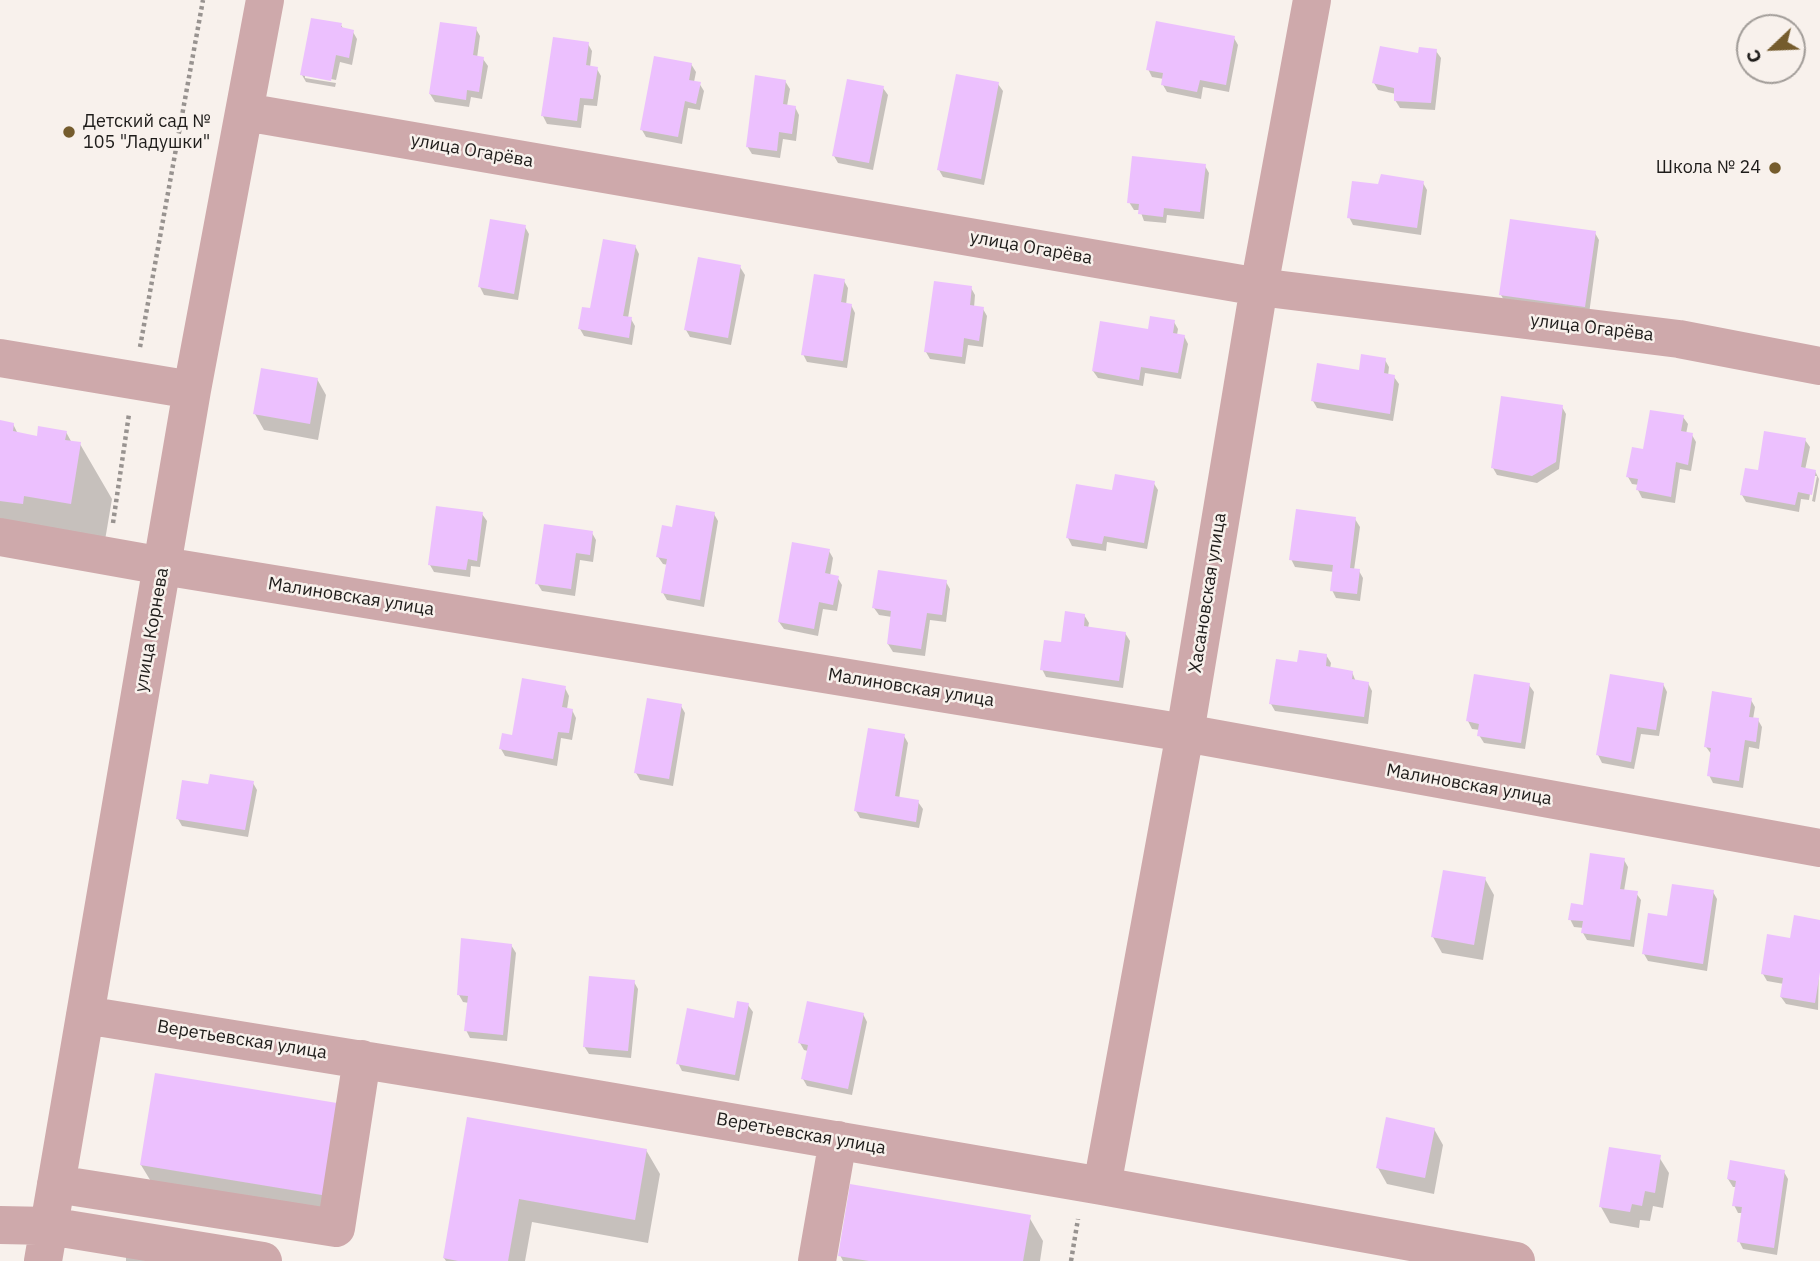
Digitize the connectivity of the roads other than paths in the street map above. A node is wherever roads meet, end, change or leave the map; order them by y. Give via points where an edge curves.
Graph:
1 (265, 0) edge
2 (1312, 0) edge
3 (245, 112) junction
4 (1258, 287) junction
5 (0, 358) edge
6 (1820, 366) edge
7 (192, 390) junction
8 (0, 537) edge
9 (163, 566) junction
10 (1185, 733) junction
11 (1820, 848) edge
12 (85, 1015) junction
13 (362, 1059) junction
14 (838, 1140) junction
15 (56, 1184) junction
16 (1093, 1185) junction
17 (0, 1225) edge
18 (46, 1243) edge
19 (263, 1261) edge
20 (817, 1261) edge
21 (1516, 1261) edge

1 - 3 street, улица Корнева
2 - 4 street, Хасановская улица
3 - 4 street, улица Огарёва
3 - 7 street, улица Корнева
4 - 6 street, улица Огарёва via 1679,339
4 - 10 street, Хасановская улица
5 - 7 street
7 - 9 street, улица Корнева
8 - 9 street, Малиновская улица
9 - 10 street, Малиновская улица
9 - 12 street, улица Корнева
10 - 11 street, Малиновская улица
10 - 16 street, Хасановская улица
12 - 13 street, Веретьевская улица
12 - 15 street, улица Корнева
13 - 14 street, Веретьевская улица
13 - 15 street via 336,1228
14 - 16 street, Веретьевская улица
14 - 20 street
15 - 18 street, улица Корнева
16 - 21 street, Веретьевская улица
17 - 18 street
18 - 19 street

